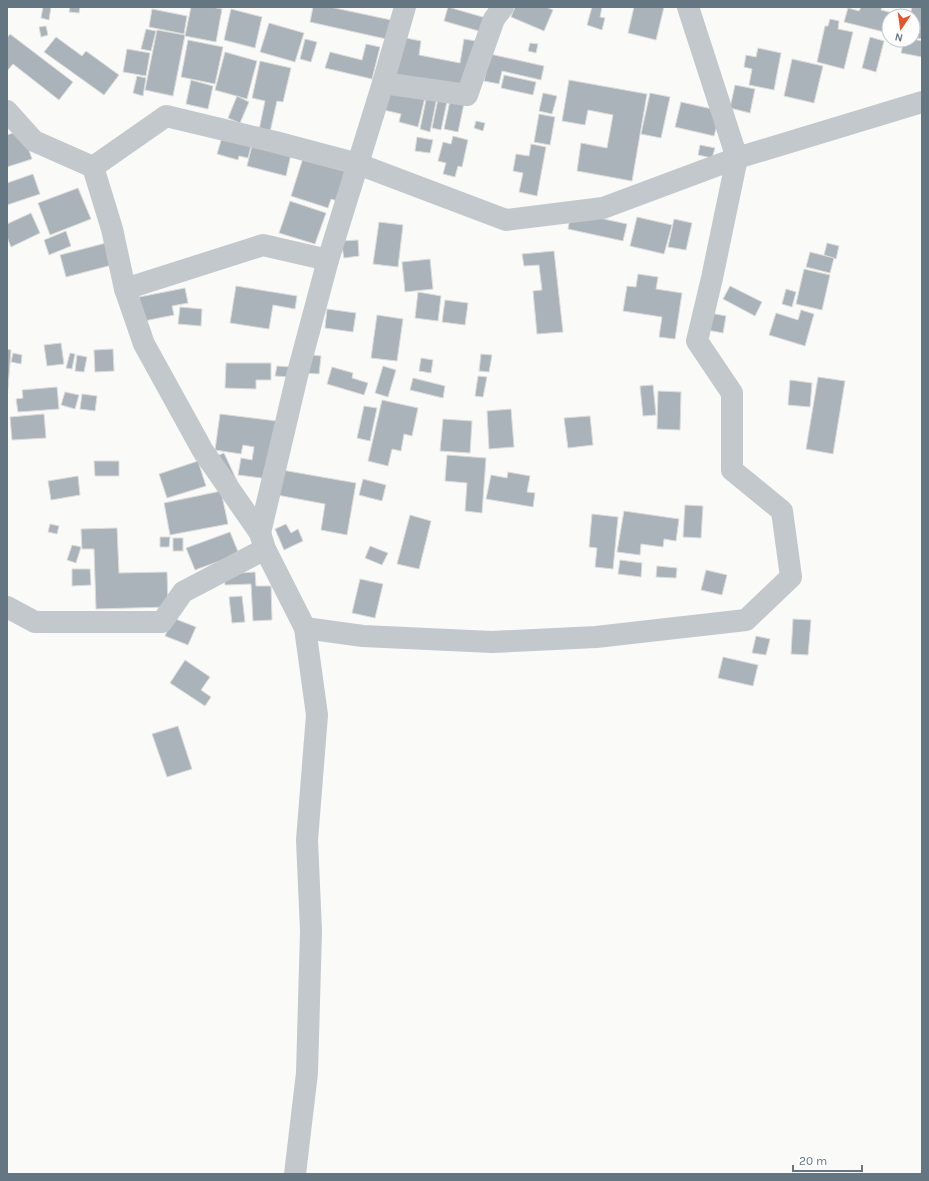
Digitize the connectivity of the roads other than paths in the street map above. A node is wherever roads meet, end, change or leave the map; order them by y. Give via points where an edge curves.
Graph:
1 (503, 7) edge
2 (688, 7) edge
3 (399, 9) edge
4 (384, 83) junction
5 (922, 102) edge
6 (7, 111) edge
7 (736, 158) junction
8 (358, 164) junction
9 (93, 167) junction
10 (328, 260) junction
11 (125, 289) junction
12 (262, 541) junction
13 (7, 607) edge
14 (305, 628) junction
15 (295, 1174) edge

1 - 4 street via 494,20 467,95
2 - 7 street
3 - 4 street
4 - 8 street
5 - 7 street
6 - 9 street via 34,141
7 - 8 street via 603,208 506,220
7 - 14 street via 697,341 732,393 732,470 782,511 791,577 746,620 596,637 492,642 363,636
8 - 9 street via 166,116
8 - 10 street
9 - 11 street via 112,229
10 - 11 street via 263,245
10 - 12 street via 297,376
11 - 12 street via 144,344 203,451
12 - 13 street via 183,592 162,622 36,622
12 - 14 street
14 - 15 street via 317,715 307,840 311,931 307,1073

